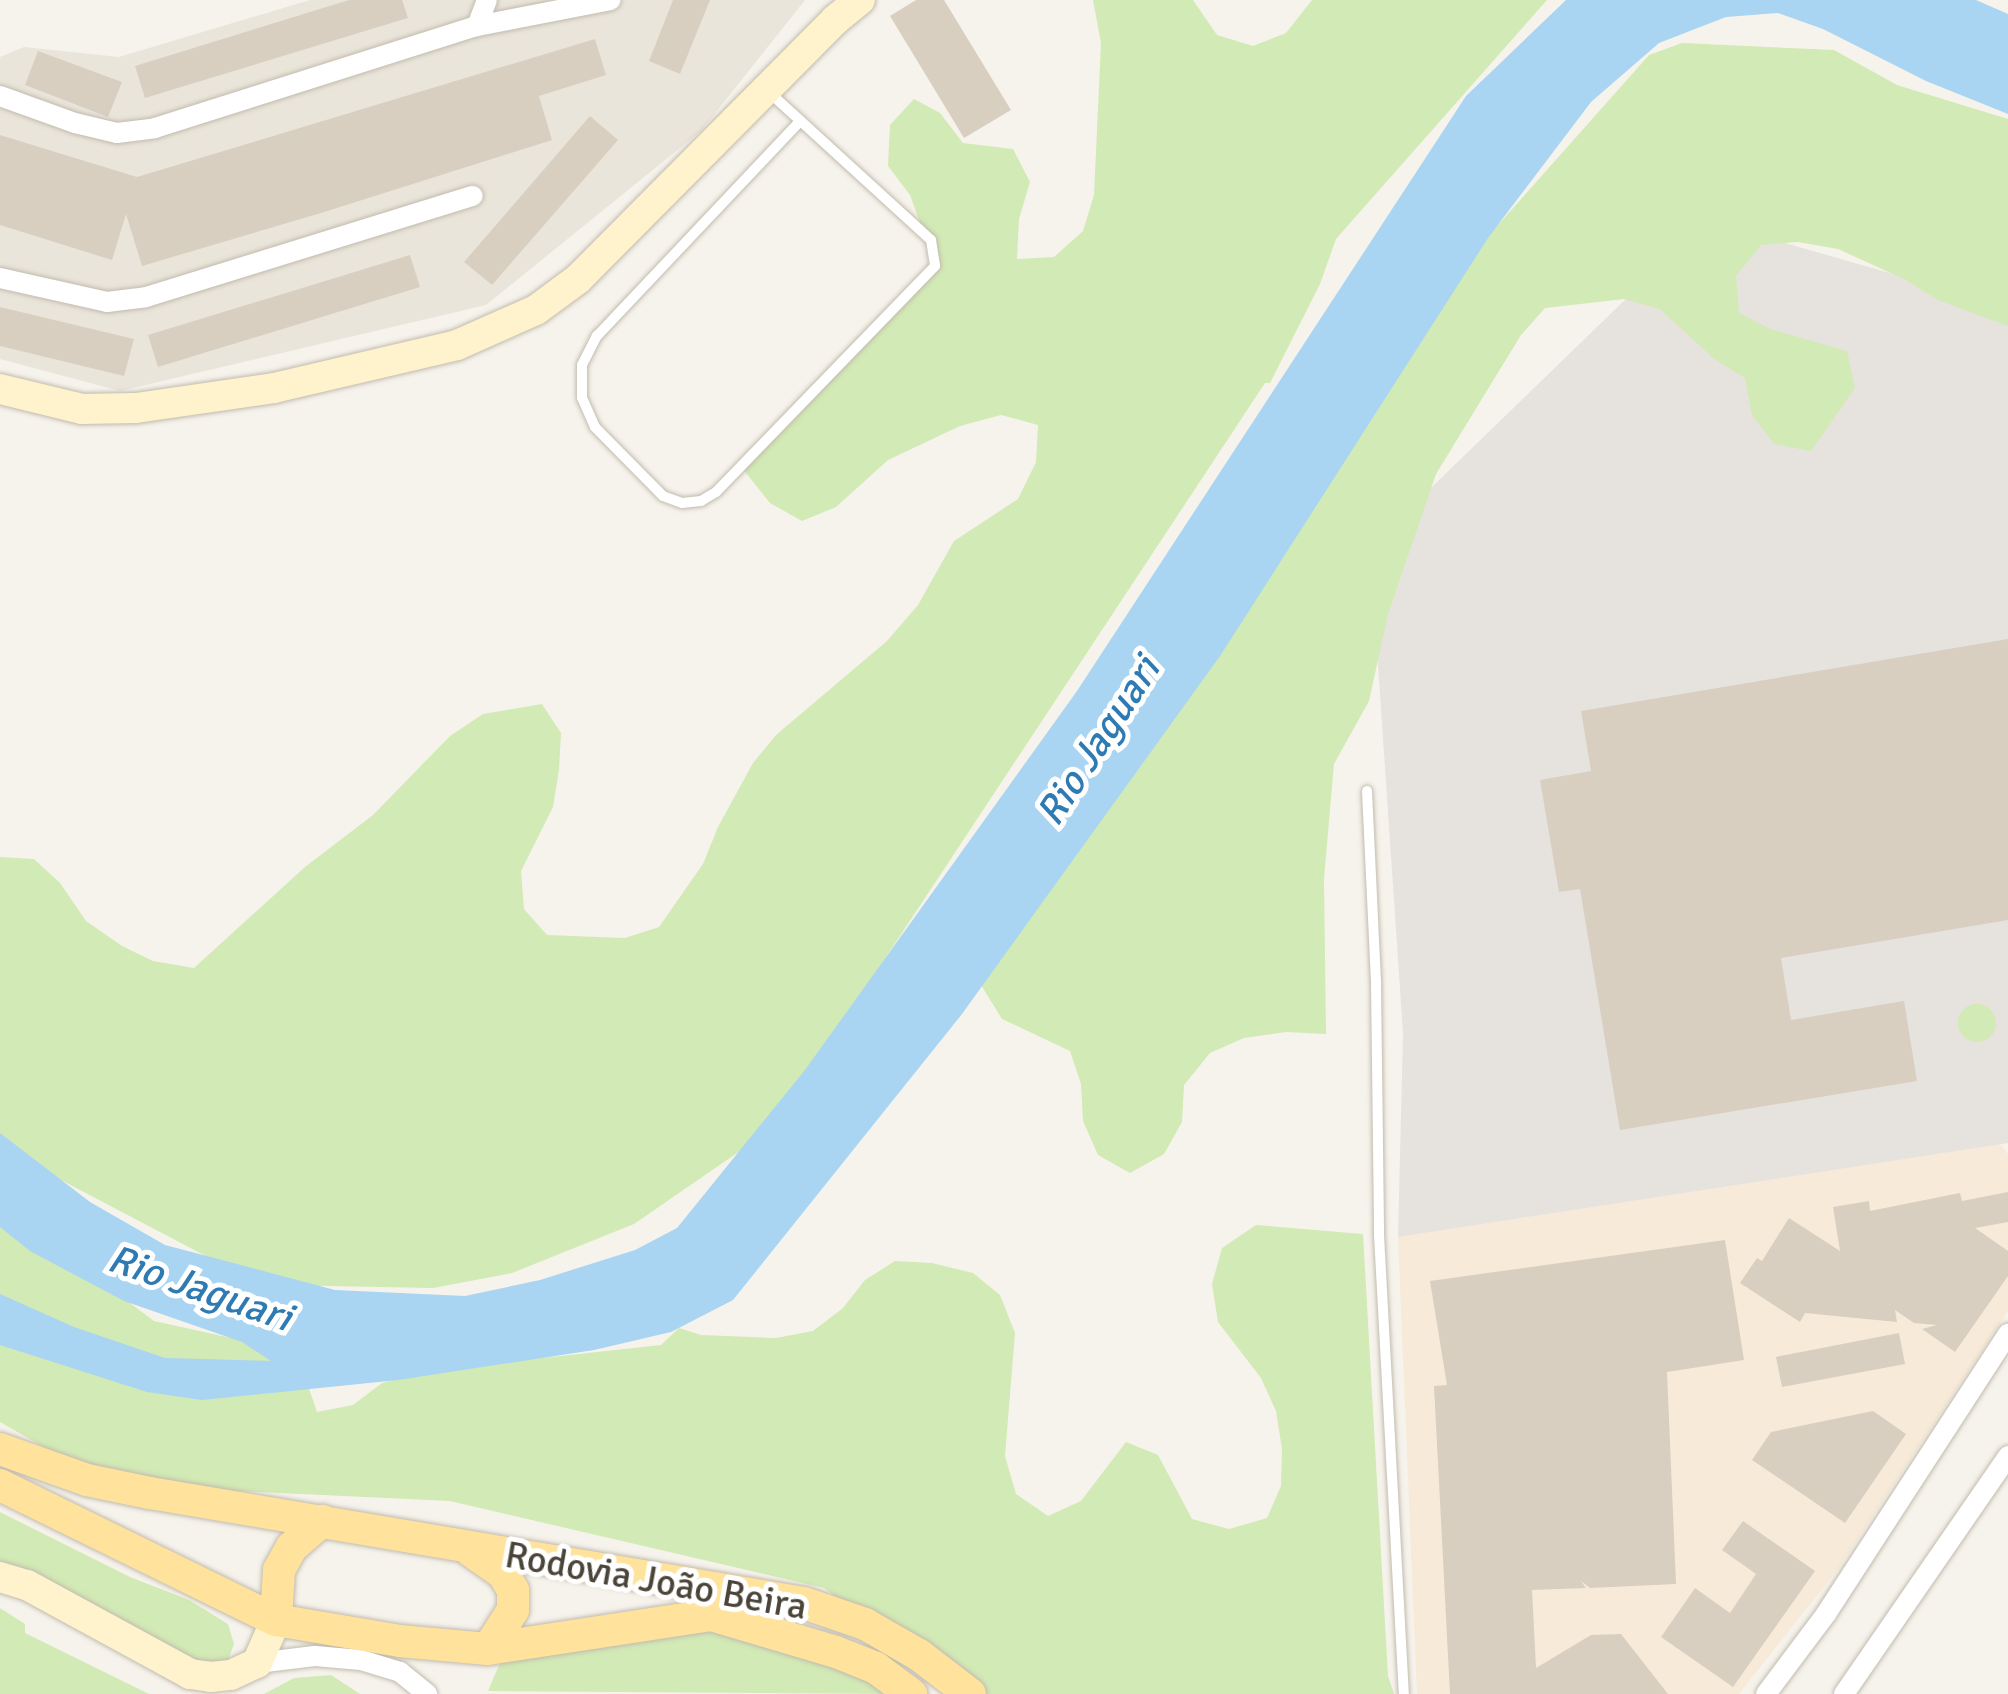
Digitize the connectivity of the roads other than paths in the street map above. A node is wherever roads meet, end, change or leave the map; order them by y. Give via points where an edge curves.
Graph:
1 (487, 0) edge
2 (611, 0) edge
3 (860, 0) edge
4 (478, 26) junction
5 (766, 89) junction
6 (0, 96) edge
7 (800, 121) junction
8 (473, 196) dead end
9 (0, 278) edge
10 (0, 389) edge
11 (1367, 791) dead end
12 (2008, 1334) edge
13 (0, 1450) edge
14 (2008, 1456) edge
15 (0, 1485) edge
16 (322, 1521) junction
17 (468, 1549) junction
18 (0, 1577) edge
19 (276, 1620) junction
20 (488, 1649) junction
21 (257, 1663) junction
22 (427, 1694) edge
23 (911, 1694) edge
24 (970, 1694) edge
25 (1404, 1694) edge
26 (1766, 1694) edge
27 (1844, 1694) edge

1 - 4 street
2 - 4 street
3 - 5 street
4 - 6 street via 154,128 117,133
5 - 7 lane
5 - 10 street via 578,278 536,310 456,345 274,388 136,408 82,409
7 - 7 lane via 931,240 936,266 716,492 682,503 663,496 595,427 582,398 582,365 596,336
8 - 9 street via 146,298 107,302
11 - 25 lane via 1380,1254
12 - 26 street via 1826,1614
13 - 16 main road, Rodovia João Beira via 87,1480
14 - 27 street
15 - 19 main road, Rodovia João Beira
16 - 17 main road, Rodovia João Beira
16 - 19 main road via 278,1570
17 - 20 main road via 503,1573 513,1590 514,1610
17 - 24 main road, Rodovia João Beira via 804,1603 866,1624
18 - 21 street via 190,1674 231,1675
19 - 20 main road, Rodovia João Beira
19 - 21 street
20 - 23 main road, Rodovia João Beira via 711,1616 836,1652 876,1668
21 - 22 street via 314,1656 361,1660 400,1672

